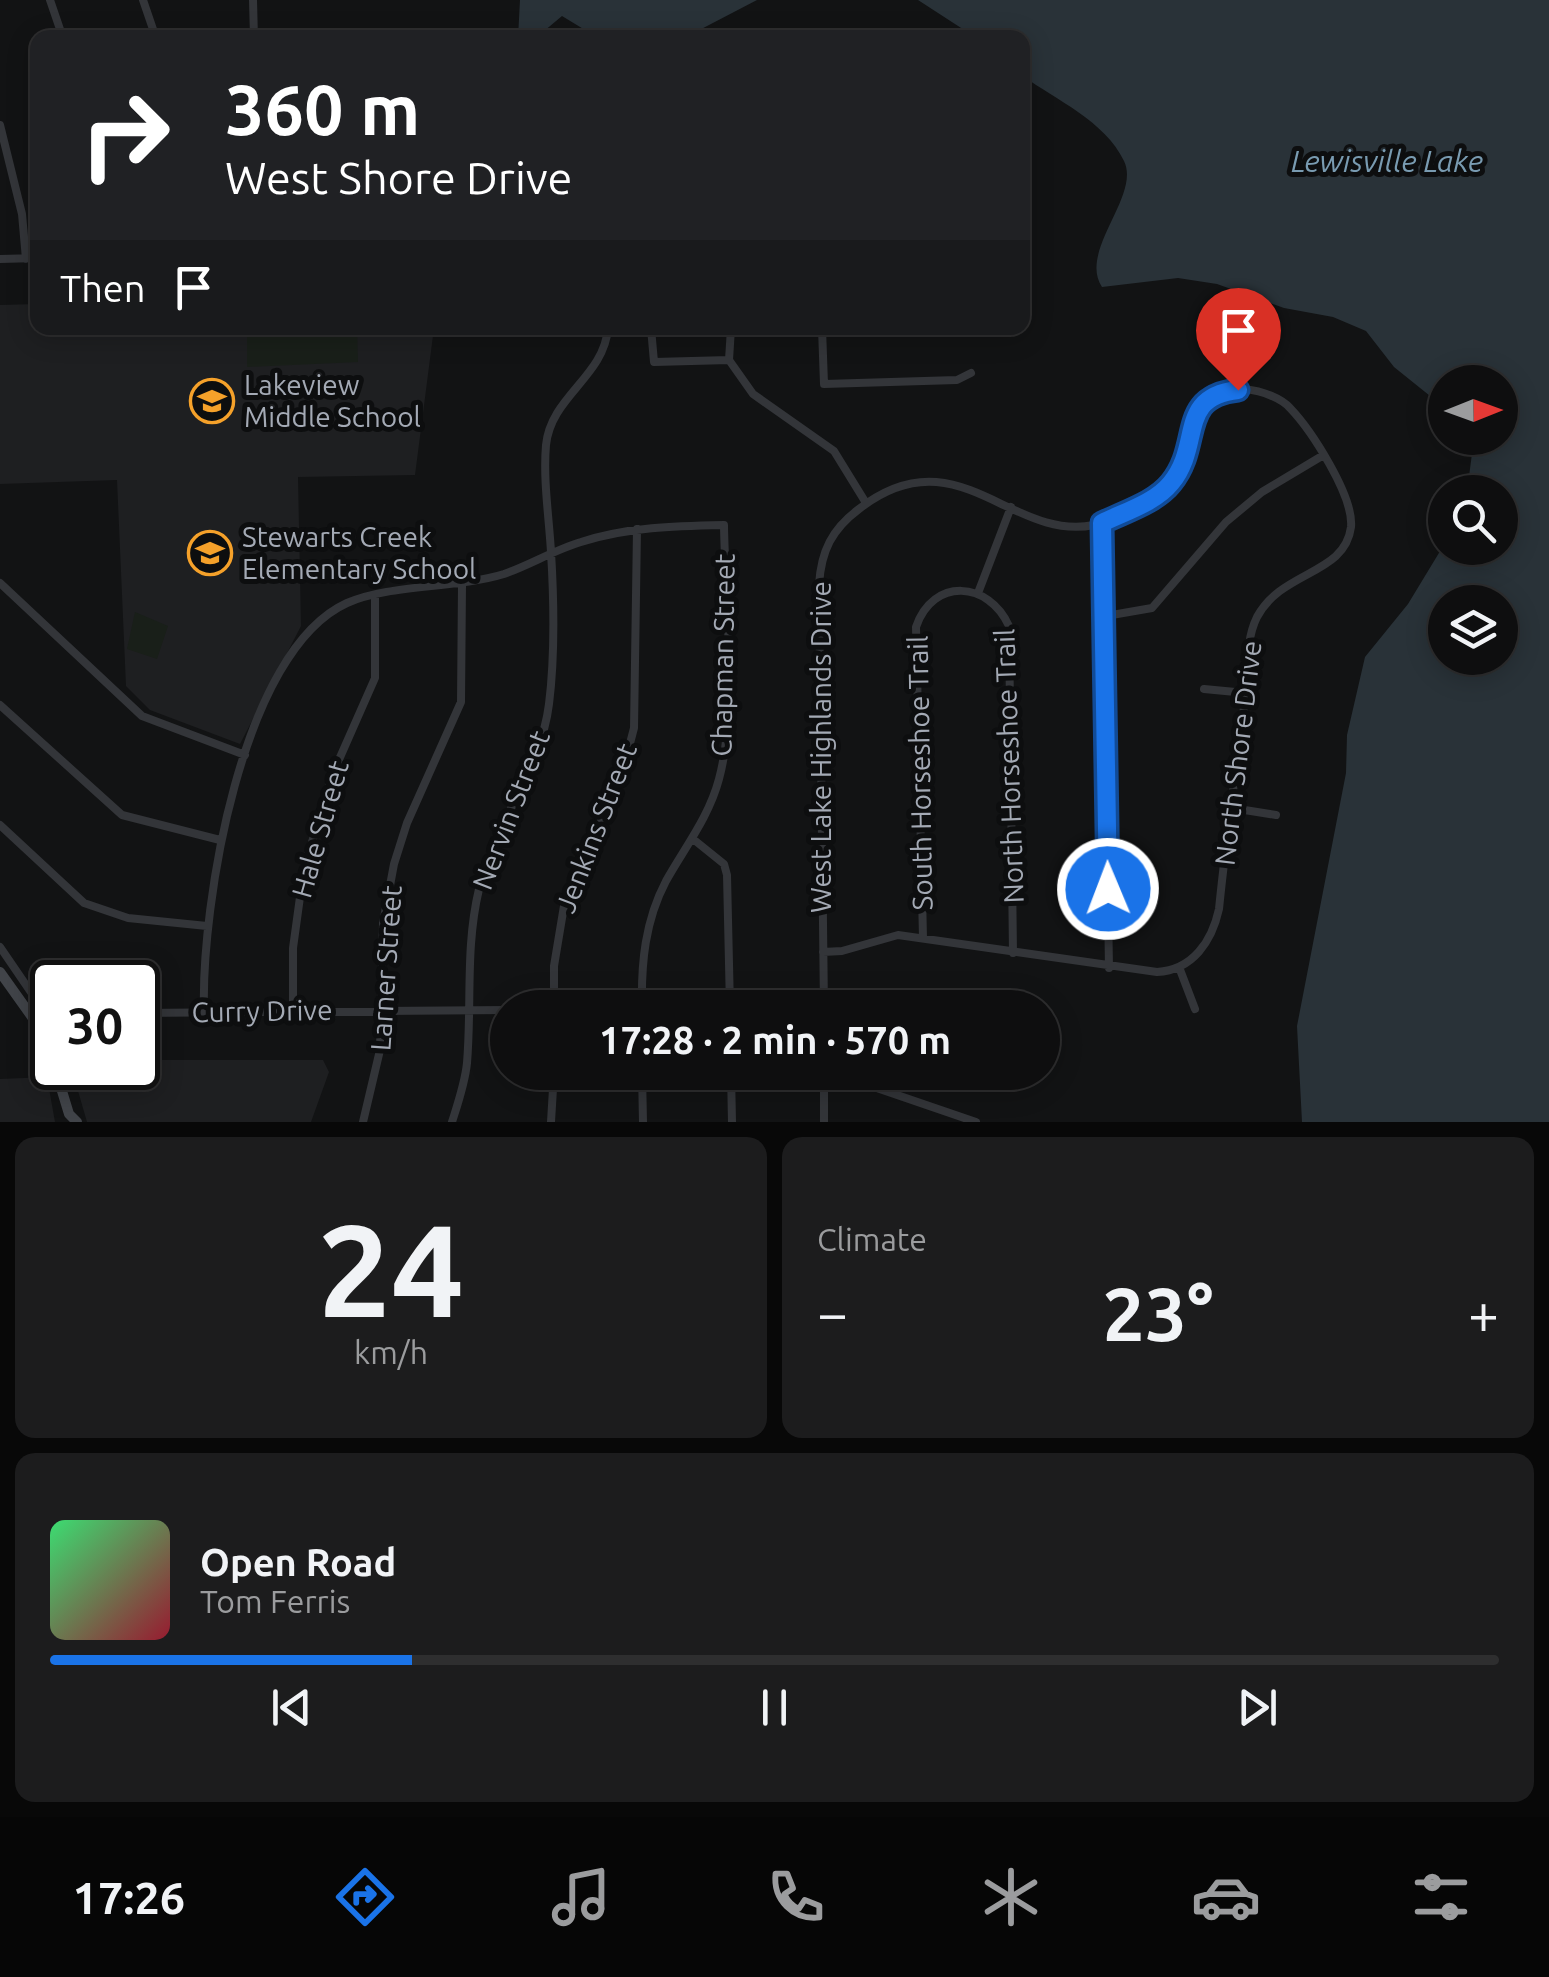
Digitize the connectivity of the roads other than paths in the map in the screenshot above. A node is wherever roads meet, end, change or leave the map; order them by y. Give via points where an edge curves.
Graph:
1 (50, 0) edge
2 (143, 0) edge
3 (253, 0) edge
4 (60, 30) edge
5 (153, 30) edge
6 (254, 30) edge
7 (0, 125) edge
8 (26, 258) junction
9 (30, 258) edge
10 (0, 260) edge
11 (606, 335) edge
12 (652, 335) edge
13 (731, 335) edge
14 (822, 335) edge
15 (729, 360) junction
16 (971, 373) dead end
17 (1322, 456) junction
18 (866, 503) junction
19 (1012, 507) junction
20 (1102, 523) junction
21 (636, 529) junction
22 (551, 555) junction
23 (0, 583) edge
24 (462, 585) junction
25 (978, 593) junction
26 (375, 595) junction
27 (1106, 616) junction
28 (1204, 689) dead end
29 (1246, 694) junction
30 (0, 706) edge
31 (245, 755) junction
32 (1232, 808) junction
33 (1276, 815) dead end
34 (0, 825) edge
35 (220, 840) junction
36 (694, 840) junction
37 (206, 926) junction
38 (923, 938) junction
39 (0, 947) edge
40 (823, 952) junction
41 (1014, 953) junction
42 (1179, 967) junction
43 (1109, 968) junction
44 (0, 972) edge
45 (554, 990) edge
46 (642, 990) edge
47 (730, 990) edge
48 (824, 990) edge
49 (30, 991) edge
50 (1195, 1009) dead end
51 (292, 1010) junction
52 (379, 1010) junction
53 (490, 1010) edge
54 (204, 1011) junction
55 (466, 1011) junction
56 (160, 1012) edge
57 (30, 1016) edge
58 (61, 1090) edge
59 (553, 1090) edge
60 (642, 1090) edge
61 (731, 1090) edge
62 (826, 1090) edge
63 (883, 1090) edge
64 (946, 1110) junction
65 (70, 1120) edge
66 (363, 1122) edge
67 (452, 1122) edge
68 (551, 1122) edge
69 (643, 1122) edge
70 (732, 1122) edge
71 (824, 1122) edge
72 (941, 1122) edge
73 (976, 1122) edge

1 - 4 street
2 - 5 street
3 - 6 street
7 - 8 street
8 - 9 street
8 - 10 street
11 - 22 street, Nervin Street via 600,361 550,427
12 - 15 street via 654,362
13 - 15 street
14 - 16 street via 824,384 958,380
15 - 18 street via 752,394 834,451
17 - 20 street, North Shore Drive via 1276,396 1210,394 1171,483
17 - 27 street via 1226,522 1152,608
17 - 29 street, North Shore Drive via 1351,509 1346,544 1330,562 1290,581 1257,618
18 - 19 street via 924,481
18 - 40 street, West Lake Highlands Drive via 836,528 820,566
19 - 20 street via 1071,527
19 - 25 street
20 - 27 street
21 - 22 street
21 - 36 street, Chapman Street via 724,525 725,750
21 - 45 street, Jenkins Street via 634,728 622,774 565,900
22 - 24 street
22 - 55 street, Nervin Street via 547,716 480,884 468,937
23 - 31 street via 142,716
24 - 26 street
24 - 52 street, Larner Street via 461,702 397,854 383,923
25 - 38 street, South Horseshoe Trail via 942,596 916,627
25 - 41 street, North Horseshoe Trail via 993,600 1009,626
26 - 31 street via 334,611 300,640
26 - 51 street, Hale Street via 375,678 334,770 304,868
27 - 43 street
28 - 29 street
29 - 32 street, North Shore Drive
30 - 35 street via 122,815
31 - 35 street
32 - 33 street
32 - 42 street, North Shore Drive via 1215,927 1200,952
34 - 37 street via 84,902 128,918
35 - 37 street
36 - 46 street, Chapman Street via 649,922
36 - 47 street via 728,874
37 - 54 street
38 - 40 street via 889,936
38 - 41 street
39 - 49 street
40 - 48 street, West Lake Highlands Drive
41 - 43 street
42 - 43 street
42 - 50 street
44 - 57 main road
51 - 52 street, Curry Drive
51 - 54 street, Curry Drive
52 - 55 street, Curry Drive
52 - 66 street, Larner Street via 380,1050
53 - 55 street, Curry Drive
54 - 56 street, Curry Drive
55 - 67 street, Nervin Street via 467,1062
58 - 65 main road
59 - 68 street
60 - 69 street
61 - 70 street
62 - 71 street
63 - 64 street
64 - 72 street
64 - 73 street

